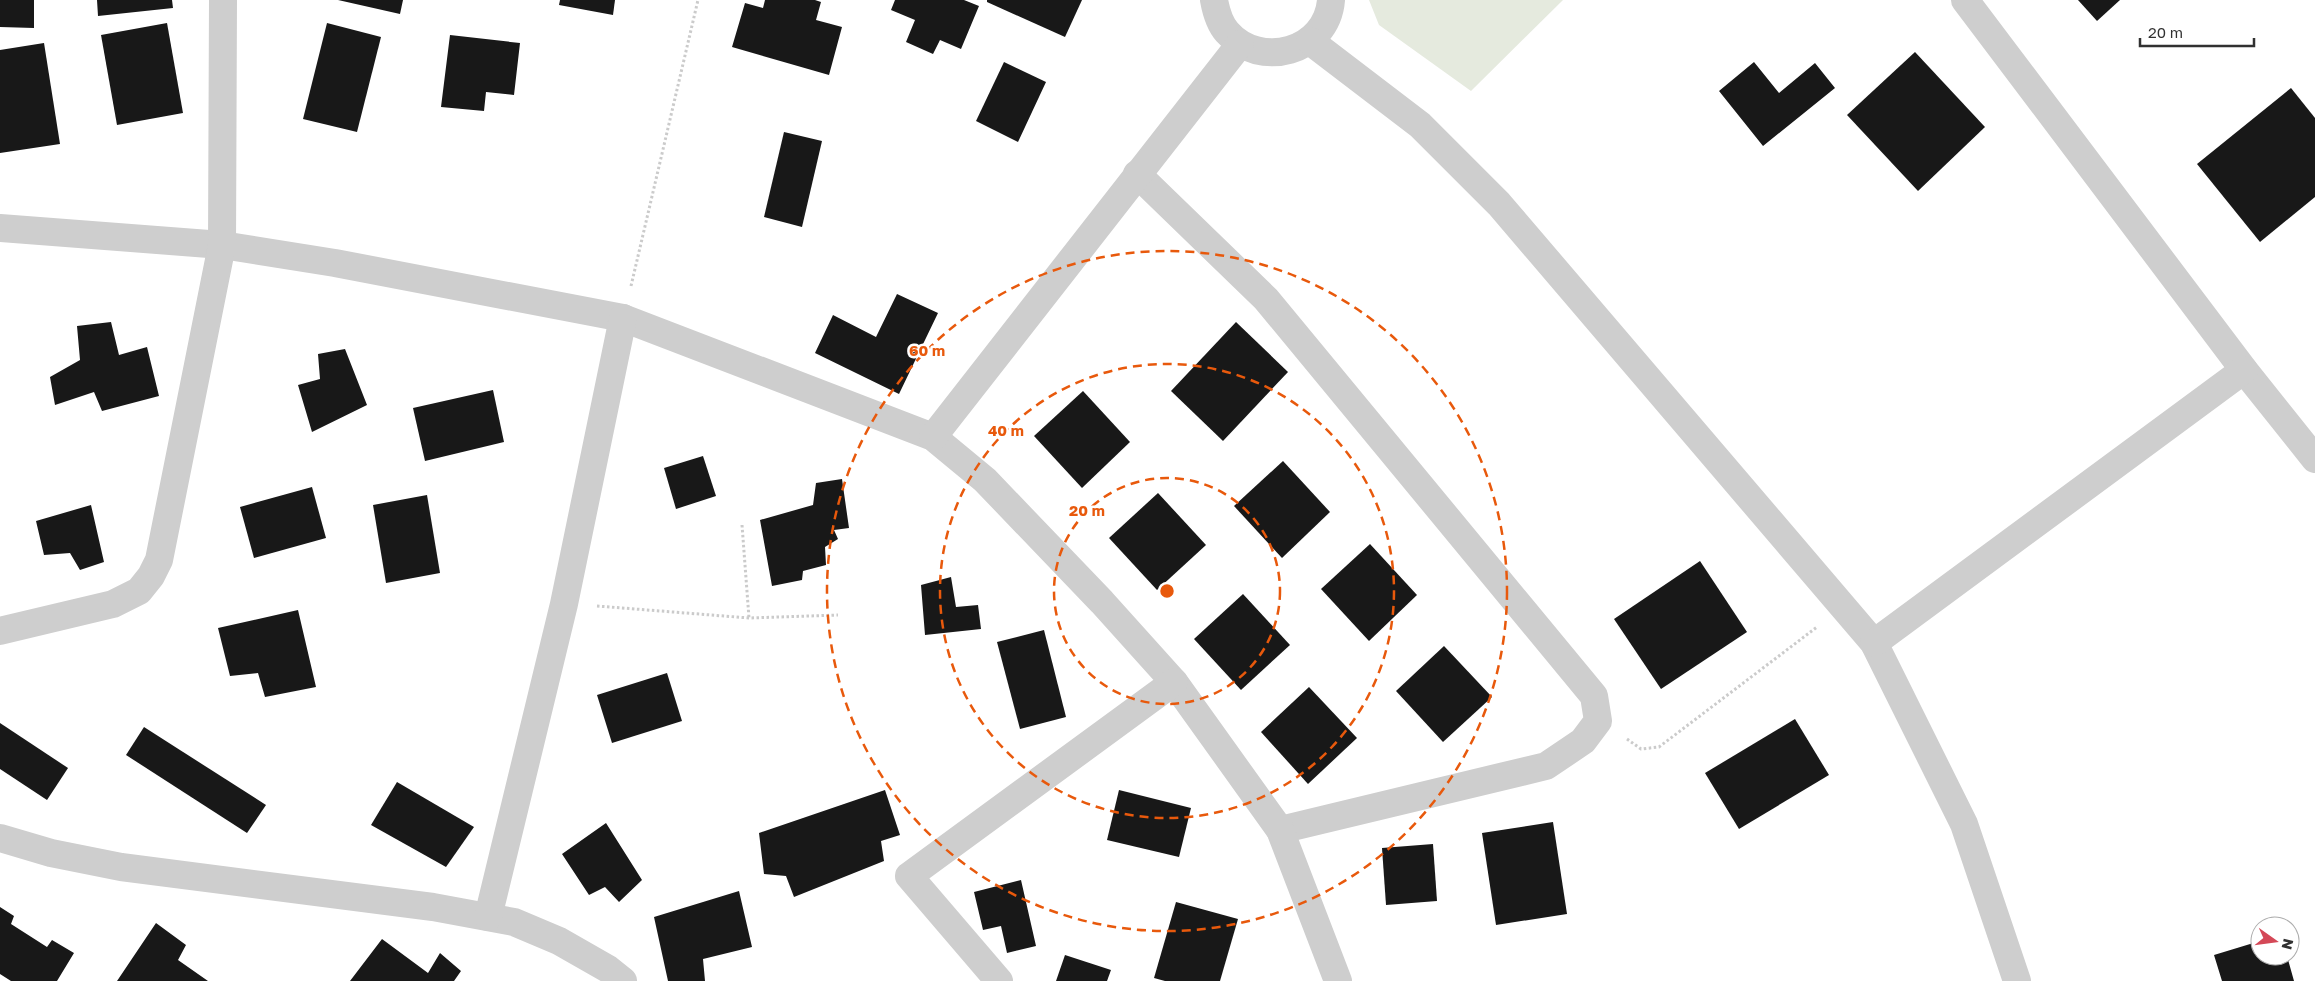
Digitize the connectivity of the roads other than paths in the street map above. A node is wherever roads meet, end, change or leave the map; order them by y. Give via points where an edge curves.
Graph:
1 (223, 0) edge
2 (1214, 0) edge
3 (1331, 0) edge
4 (1965, 0) edge
5 (1310, 41) junction
6 (1240, 44) junction
7 (1137, 174) junction
8 (0, 228) edge
9 (222, 245) junction
10 (623, 318) junction
11 (2244, 370) junction
12 (932, 437) junction
13 (2315, 459) edge
14 (0, 631) edge
15 (1874, 643) junction
16 (1174, 682) junction
17 (1280, 830) junction
18 (0, 838) edge
19 (488, 917) junction
20 (624, 981) edge
21 (999, 981) edge
22 (1338, 981) edge
23 (2017, 981) edge

1 - 9 street
2 - 6 street via 1217,15 1226,31
3 - 5 street via 1323,26
4 - 11 street
5 - 6 street via 1294,50 1276,54 1257,52
5 - 15 street via 1420,125 1499,204
6 - 7 street
7 - 12 street
7 - 17 street via 1266,300 1594,696 1598,720 1582,740 1546,766
8 - 9 street
9 - 10 street via 335,263
9 - 14 street via 164,538 151,576 139,591 113,604
10 - 12 street
10 - 19 street via 564,604
11 - 13 street
11 - 15 street
12 - 16 street via 985,480
15 - 23 street via 1964,824
16 - 17 street
16 - 21 street via 909,876
17 - 22 street
18 - 19 street via 51,853 121,867
19 - 20 street via 514,922 559,941

